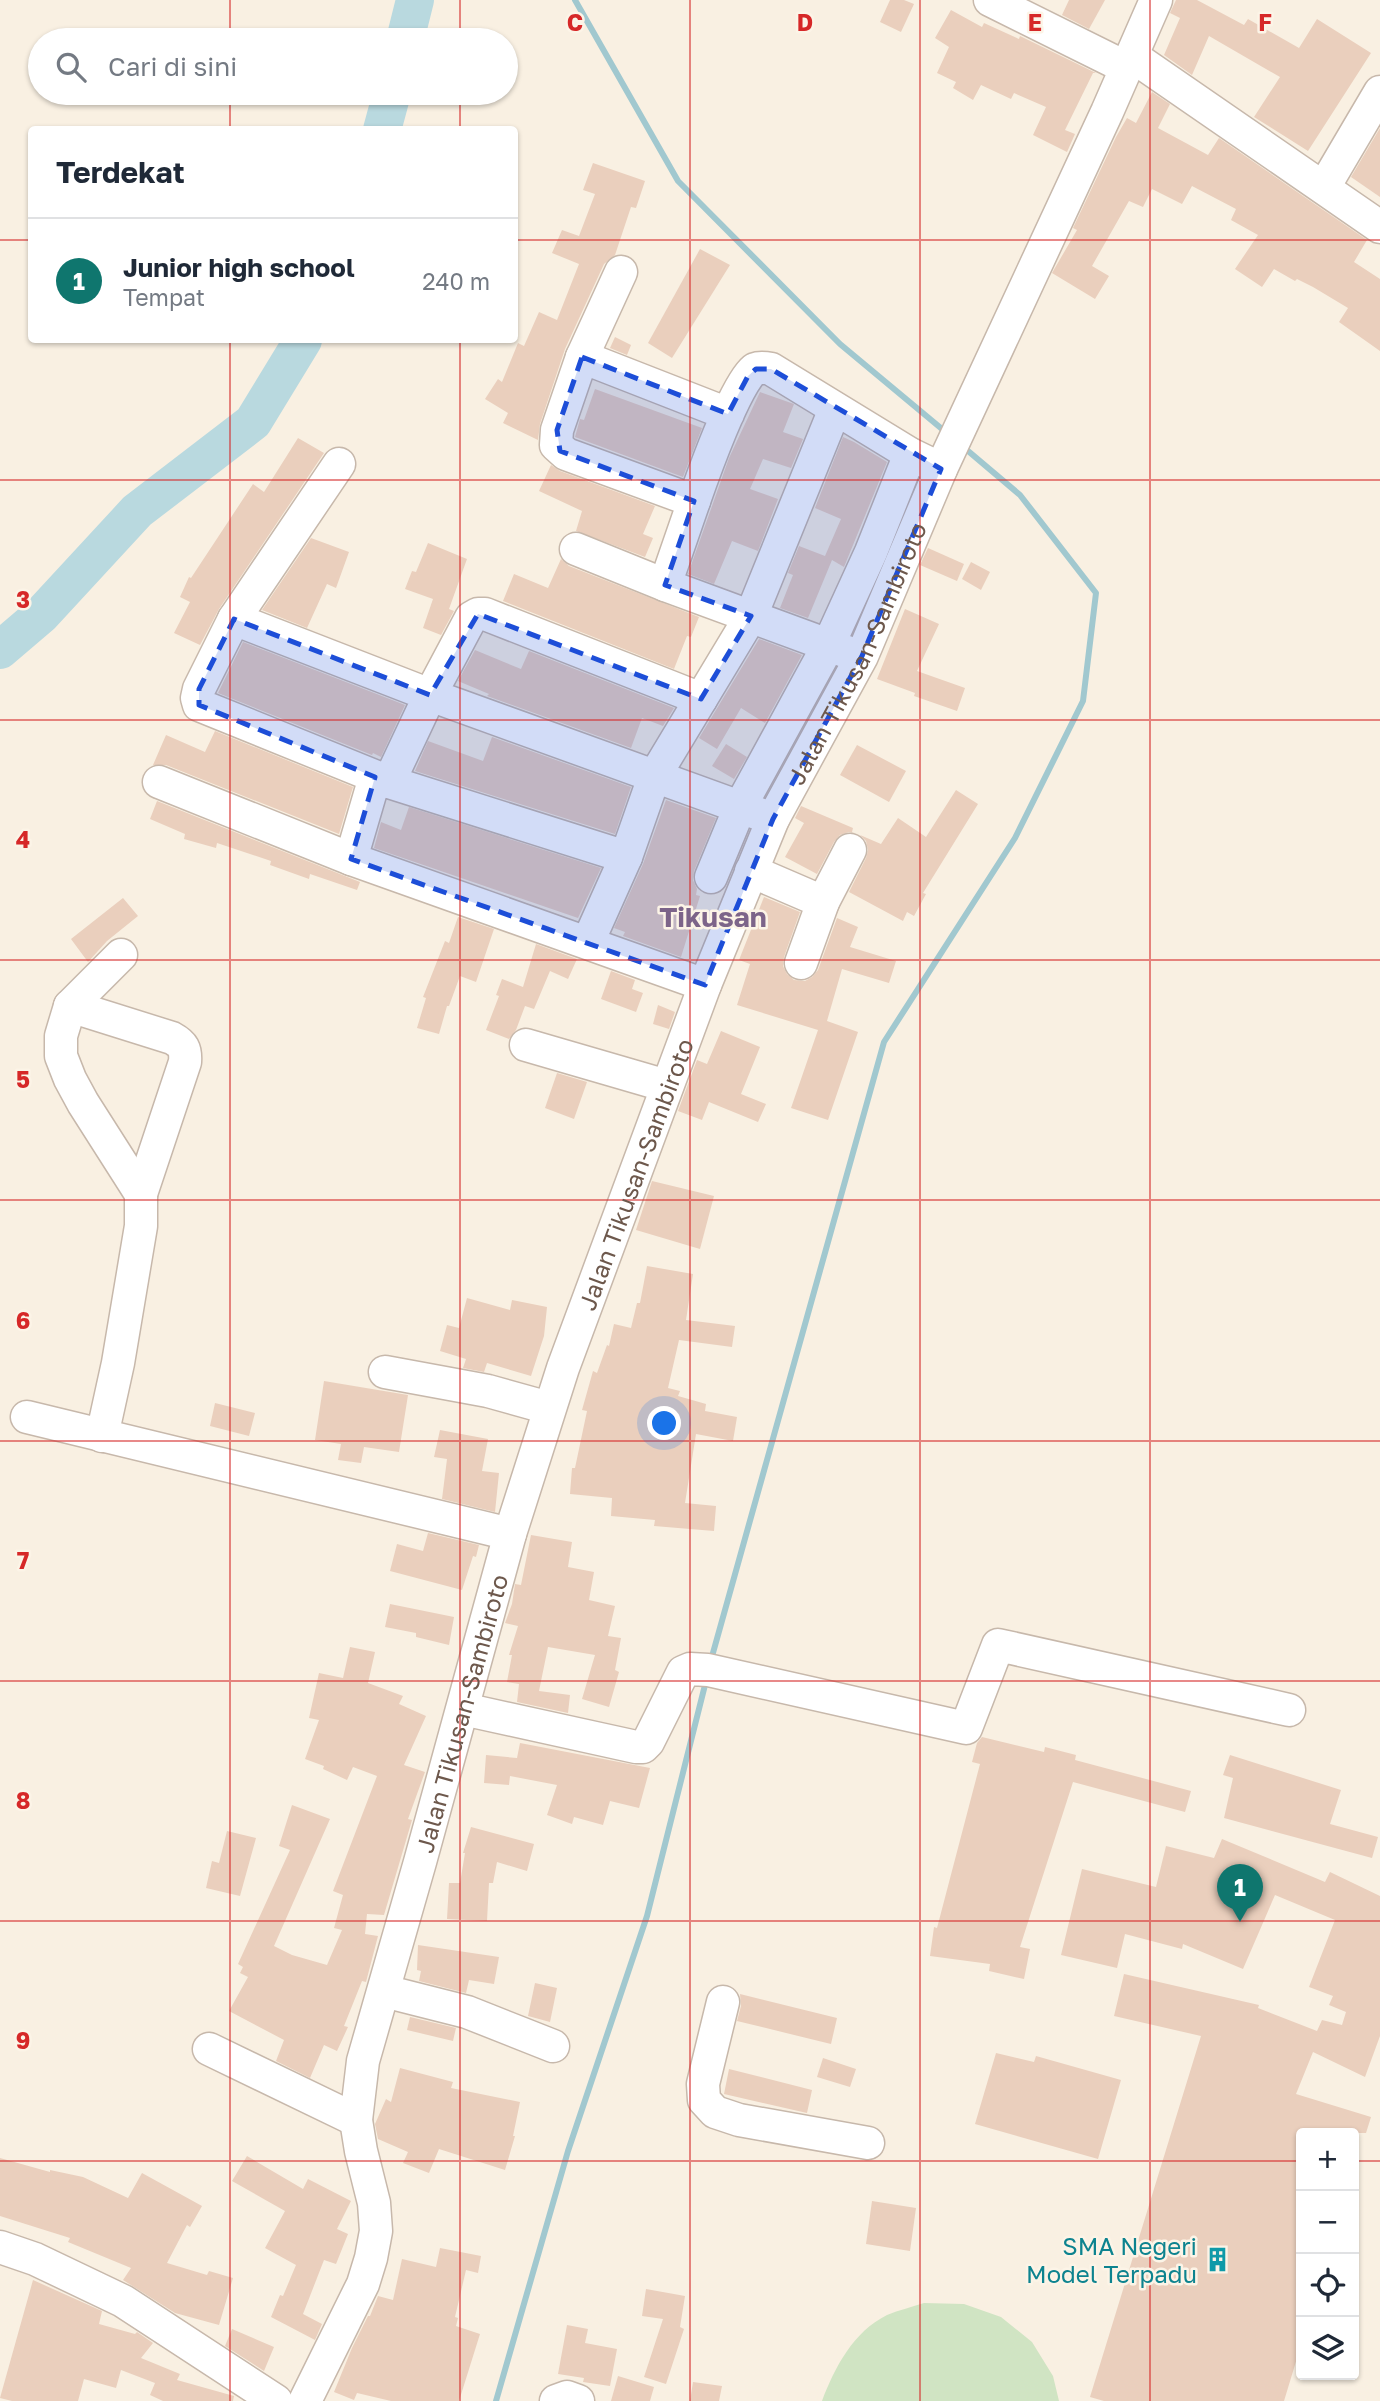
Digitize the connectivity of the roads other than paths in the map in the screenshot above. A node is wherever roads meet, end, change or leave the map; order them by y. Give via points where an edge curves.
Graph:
1 (1156, 0) edge
2 (996, 1) edge
3 (1130, 62) junction
4 (1380, 92) edge
5 (1324, 187) junction
6 (1380, 227) edge
7 (621, 272) dead end
8 (582, 357) junction
9 (835, 409) junction
10 (728, 414) junction
11 (909, 454) junction
12 (339, 464) dead end
13 (942, 467) junction
14 (694, 501) junction
15 (576, 549) dead end
16 (665, 585) junction
17 (751, 616) junction
18 (234, 619) junction
19 (828, 646) junction
20 (862, 656) junction
21 (430, 695) junction
22 (701, 699) junction
23 (654, 777) junction
24 (382, 780) junction
25 (159, 782) dead end
26 (740, 807) junction
27 (773, 819) junction
28 (850, 850) dead end
29 (626, 857) junction
30 (351, 859) junction
31 (751, 871) junction
32 (711, 877) dead end
33 (823, 902) junction
34 (588, 942) junction
35 (121, 955) dead end
36 (801, 963) dead end
37 (705, 985) junction
38 (71, 1006) junction
39 (526, 1045) dead end
40 (667, 1086) junction
41 (141, 1194) junction
42 (385, 1372) dead end
43 (549, 1408) junction
44 (27, 1417) dead end
45 (102, 1436) junction
46 (510, 1534) junction
47 (463, 1709) junction
48 (1289, 1710) dead end
49 (384, 1991) junction
50 (723, 2002) dead end
51 (553, 2046) dead end
52 (209, 2049) dead end
53 (356, 2120) junction
54 (868, 2143) dead end
55 (0, 2246) edge
56 (276, 2401) edge
57 (305, 2401) edge
58 (556, 2401) edge
59 (578, 2401) edge

1 - 3 street, Jalan Tikusan-Sambiroto
2 - 3 street
3 - 5 street
3 - 13 street, Jalan Tikusan-Sambiroto
4 - 5 street
5 - 6 street
7 - 8 street
8 - 10 street
8 - 14 street via 557,430 560,451
9 - 10 street via 763,368 748,376
9 - 11 street
9 - 17 street
10 - 14 street
11 - 13 street
11 - 19 street via 872,552
12 - 18 street
13 - 20 street, Jalan Tikusan-Sambiroto
14 - 16 street
15 - 16 street
16 - 17 street
17 - 19 street
17 - 22 street
18 - 21 street
18 - 24 street via 199,689 199,705
19 - 20 street
19 - 26 street
20 - 27 street, Jalan Tikusan-Sambiroto
21 - 22 street via 471,618 485,614
21 - 23 street
21 - 24 street
22 - 23 street
23 - 26 street
23 - 29 street
24 - 29 street
24 - 30 street
25 - 30 street
26 - 27 street
26 - 32 street
27 - 31 street, Jalan Tikusan-Sambiroto
28 - 33 street
29 - 34 street
30 - 34 street
31 - 33 street
31 - 37 street, Jalan Tikusan-Sambiroto
33 - 36 street
34 - 37 street
35 - 38 street
37 - 40 street, Jalan Tikusan-Sambiroto
38 - 41 street via 61,1036 61,1056 83,1103
38 - 41 street via 172,1038 186,1052
39 - 40 street
40 - 43 street, Jalan Tikusan-Sambiroto
41 - 45 street via 141,1226
42 - 43 street via 488,1391
43 - 46 street, Jalan Tikusan-Sambiroto
44 - 45 street
45 - 46 street
46 - 47 street, Jalan Tikusan-Sambiroto
47 - 48 street via 643,1747 683,1672 690,1669 966,1728 998,1645
47 - 49 street, Jalan Tikusan-Sambiroto
49 - 51 street via 467,2012
49 - 53 street, Jalan Tikusan-Sambiroto via 363,2061
50 - 54 street via 703,2084 704,2100 715,2112
52 - 53 street
53 - 57 street, Jalan Tikusan-Sambiroto via 376,2231 363,2284
55 - 56 street via 123,2301
58 - 59 street via 567,2397

